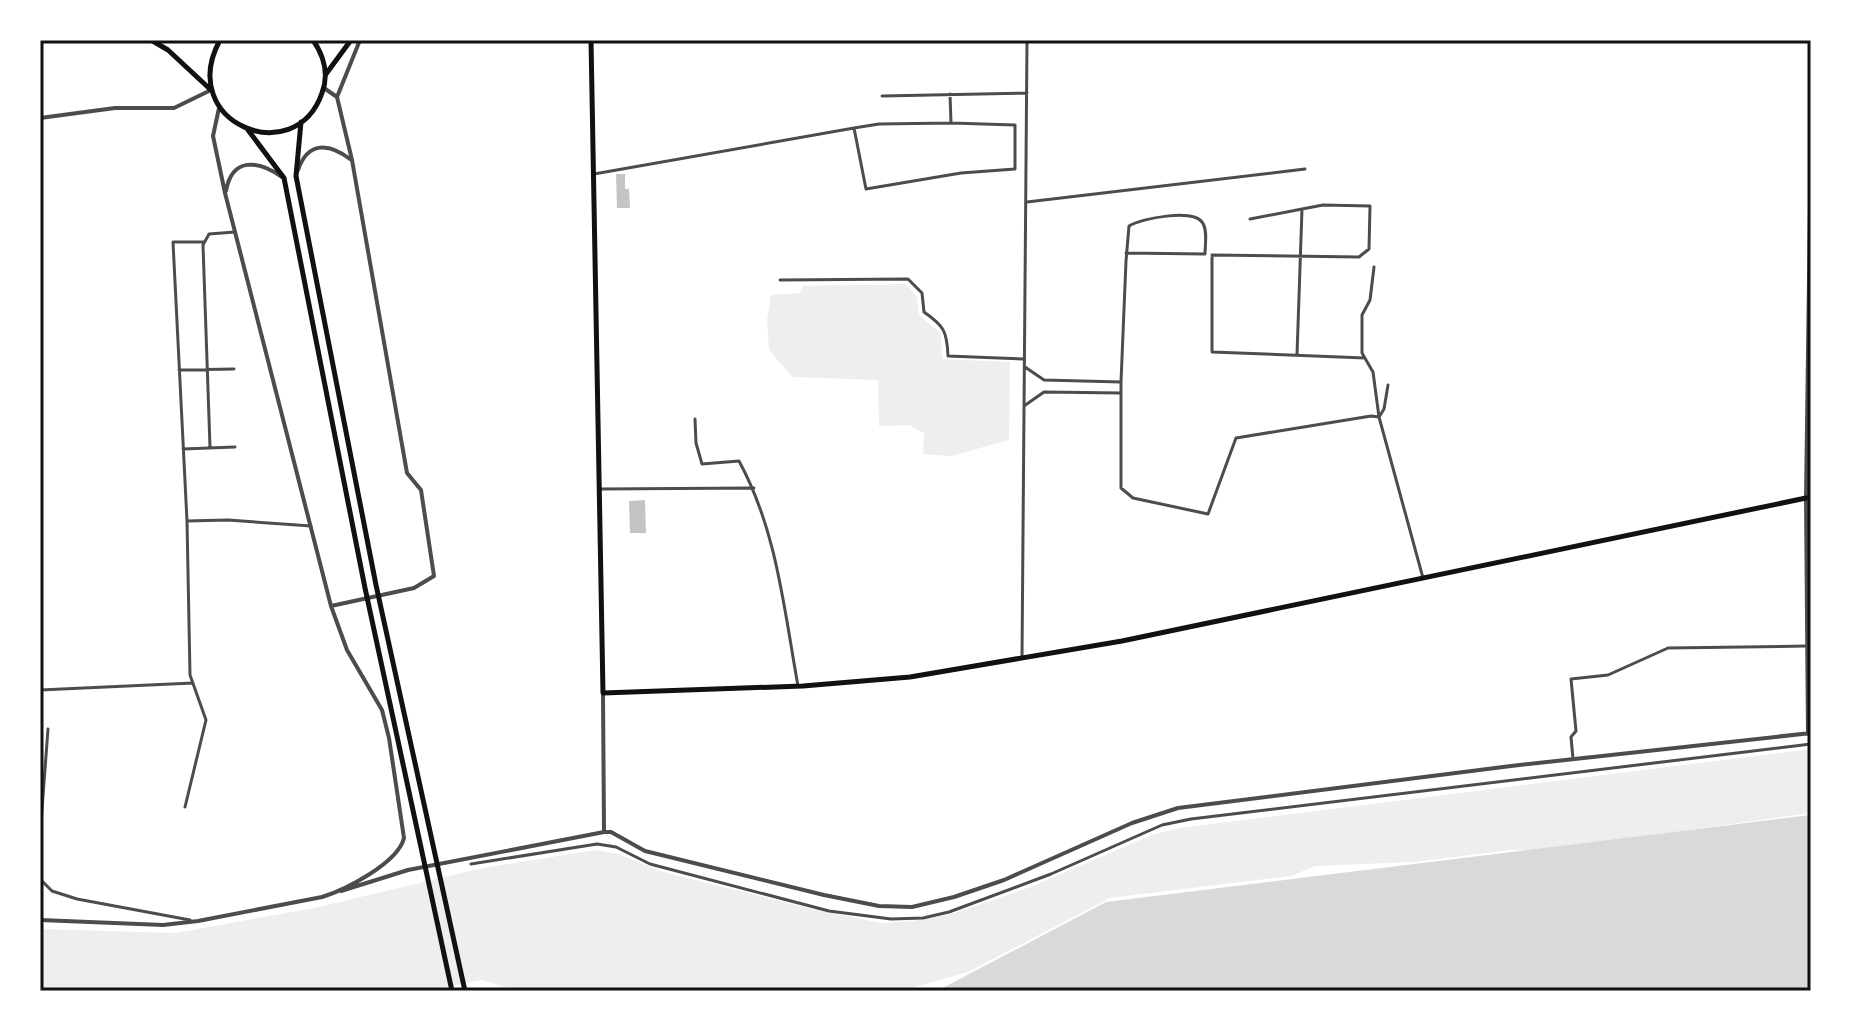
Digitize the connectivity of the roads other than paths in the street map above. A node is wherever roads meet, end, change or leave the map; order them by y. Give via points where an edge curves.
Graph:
1 (151, 40) edge
2 (220, 40) edge
3 (313, 40) edge
4 (351, 40) edge
5 (360, 40) edge
6 (591, 40) edge
7 (1027, 40) edge
8 (326, 74) junction
9 (324, 88) junction
10 (211, 90) junction
11 (1027, 93) junction
12 (950, 94) junction
13 (882, 96) dead end
14 (337, 97) junction
15 (219, 108) junction
16 (40, 118) edge
17 (301, 122) junction
18 (951, 123) junction
19 (854, 128) junction
20 (248, 130) junction
21 (1811, 136) edge
22 (352, 160) junction
23 (1305, 169) dead end
24 (593, 174) junction
25 (296, 176) junction
26 (284, 178) junction
27 (225, 193) junction
28 (1026, 202) junction
29 (1302, 209) junction
30 (1250, 219) dead end
31 (235, 232) junction
32 (203, 242) junction
33 (1126, 253) junction
34 (1205, 254) junction
35 (1212, 255) junction
36 (1300, 256) junction
37 (1374, 267) dead end
38 (780, 280) dead end
39 (1297, 355) junction
40 (1365, 358) junction
41 (1024, 359) junction
42 (1024, 366) junction
43 (207, 369) junction
44 (234, 369) dead end
45 (179, 370) junction
46 (1121, 382) junction
47 (1388, 385) dead end
48 (1121, 393) junction
49 (1024, 406) junction
50 (1379, 417) junction
51 (695, 419) dead end
52 (210, 447) junction
53 (235, 447) dead end
54 (183, 449) junction
55 (754, 488) junction
56 (599, 489) junction
57 (1809, 497) edge
58 (187, 521) junction
59 (311, 526) junction
60 (1423, 578) junction
61 (331, 606) junction
62 (1807, 646) junction
63 (1022, 658) junction
64 (193, 683) junction
65 (798, 686) junction
66 (40, 690) edge
67 (603, 693) junction
68 (48, 729) dead end
69 (1809, 733) edge
70 (1811, 744) edge
71 (1573, 759) junction
72 (185, 807) dead end
73 (604, 832) junction
74 (40, 836) edge
75 (471, 864) dead end
76 (40, 879) edge
77 (341, 891) junction
78 (40, 920) edge
79 (198, 921) junction
80 (452, 991) edge
81 (465, 991) edge

1 - 10 main road
2 - 10 main road via 212,56
3 - 8 main road
4 - 8 main road
5 - 14 street
6 - 24 main road
7 - 11 street
8 - 9 main road
9 - 14 street
9 - 17 main road
10 - 15 main road
10 - 16 street via 174,108 115,108
11 - 12 street
11 - 28 street
12 - 13 street
12 - 18 street
14 - 22 street
15 - 20 main road
15 - 27 street via 213,136
17 - 20 main road via 266,133
17 - 25 main road
18 - 19 street
18 - 19 street via 1015,125 1015,169 866,189
19 - 24 street
20 - 26 main road
21 - 57 street
22 - 25 street via 335,147 317,148 303,157
22 - 61 street via 407,473 421,490 434,576 414,588
23 - 28 street
24 - 56 main road
25 - 81 main road via 376,585
26 - 27 street via 270,168 246,165 228,178
26 - 80 main road
27 - 31 street
28 - 41 street
29 - 30 street
29 - 36 street
29 - 36 street via 1370,206 1369,249 1359,257
31 - 32 street via 209,234
31 - 59 street
32 - 43 street
32 - 45 street via 173,242
33 - 34 street
33 - 34 street via 1129,226 1139,219 1191,215 1205,229
33 - 46 street
34 - 35 street
35 - 36 street
35 - 39 street via 1212,352
36 - 39 street
37 - 40 street via 1370,300 1362,315
38 - 41 street via 908,279 922,293 924,312 942,324 948,356
39 - 40 street
40 - 50 street via 1373,372
41 - 42 street
42 - 46 street via 1044,380
42 - 49 street
43 - 44 street
43 - 45 street
43 - 52 street
45 - 54 street
46 - 48 street
47 - 50 street
48 - 49 street via 1044,392
48 - 50 street via 1121,488 1133,498 1208,514 1236,438
49 - 63 street
50 - 60 street
51 - 55 street via 702,464 739,461
52 - 53 street
52 - 54 street
54 - 58 street
55 - 56 street
55 - 65 street via 767,520
56 - 67 main road
57 - 60 main road
57 - 62 street
58 - 59 street
58 - 64 street
59 - 61 street
60 - 63 main road
61 - 77 street via 347,650 382,710 404,838 394,856
62 - 69 street
62 - 71 street via 1668,648 1608,675 1571,679
63 - 65 main road via 910,677
64 - 66 street
64 - 72 street via 206,720
65 - 67 main road
67 - 73 street
68 - 74 street
69 - 71 street
70 - 75 street via 1177,822 1051,874 923,918 829,911 650,864 597,844
71 - 73 street via 1178,808 1004,880 912,907 824,895 645,851
73 - 77 street via 408,870
76 - 79 street via 52,891 77,899
77 - 79 street
78 - 79 street via 163,925

